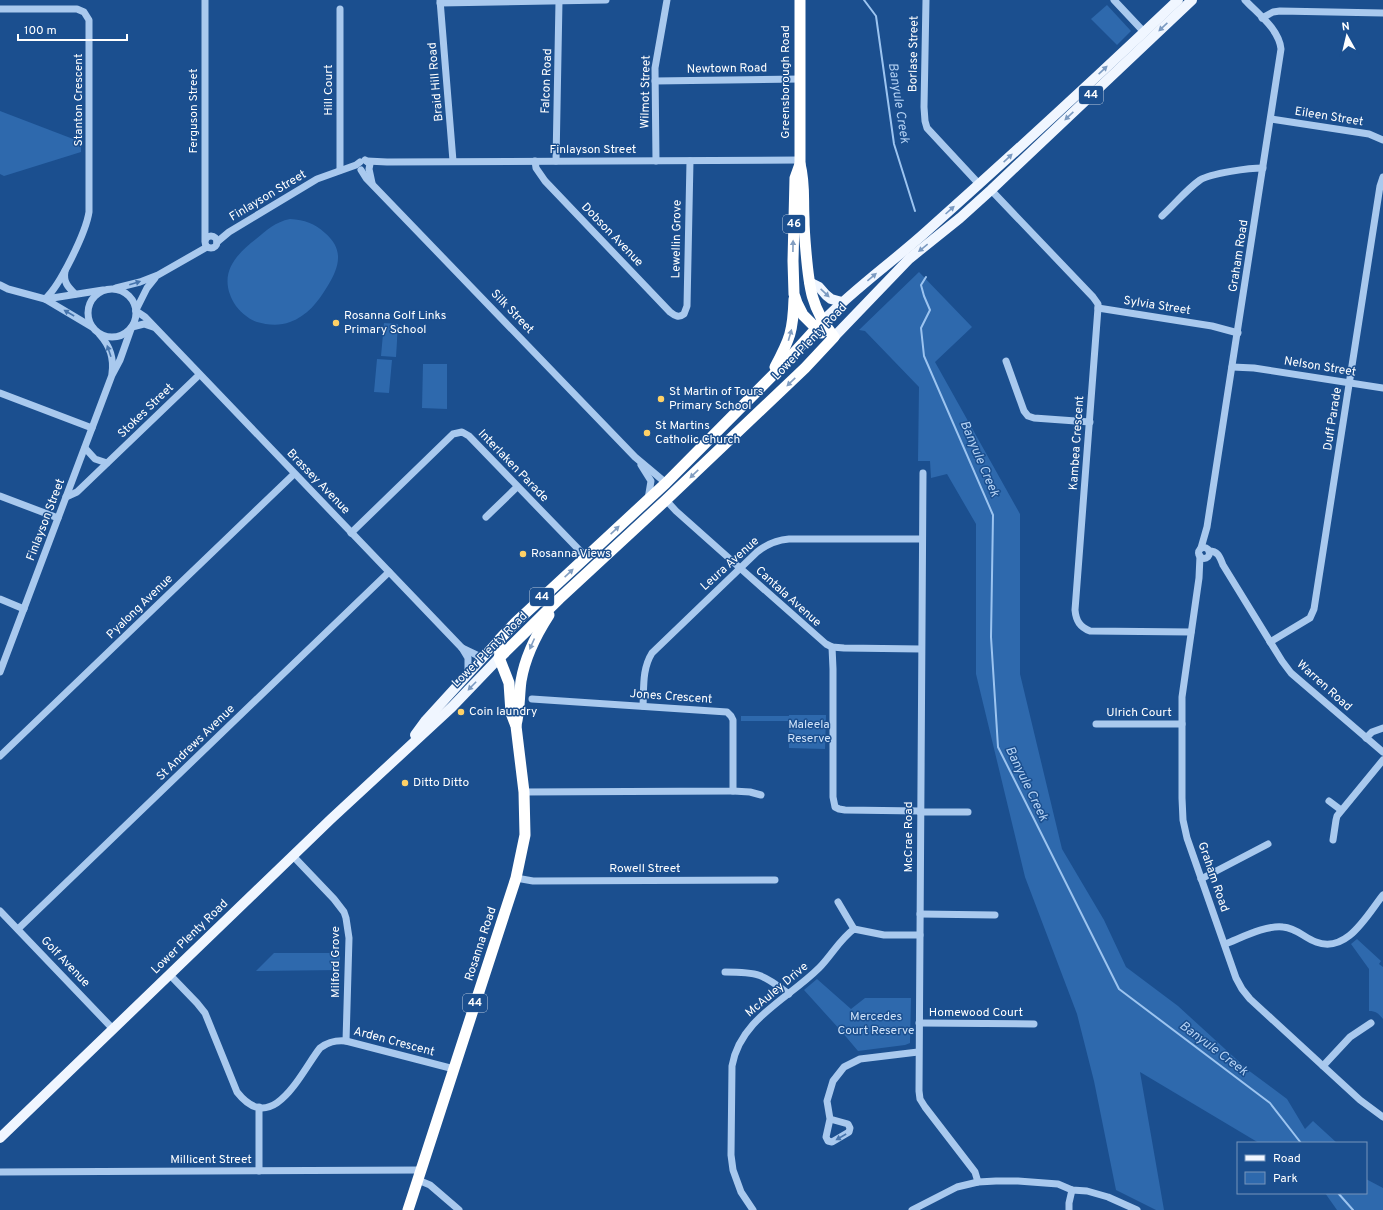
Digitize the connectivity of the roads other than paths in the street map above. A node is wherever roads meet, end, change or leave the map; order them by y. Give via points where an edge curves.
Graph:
1 (205, 0) edge
2 (555, 0) edge
3 (606, 0) edge
4 (667, 0) edge
5 (800, 0) edge
6 (926, 0) edge
7 (1114, 0) edge
8 (1178, 0) edge
9 (1192, 0) edge
10 (1245, 0) edge
11 (440, 2) edge
12 (0, 9) edge
13 (340, 9) dead end
14 (1383, 13) edge
15 (1262, 18) junction
16 (1144, 32) junction
17 (800, 79) junction
18 (655, 81) junction
19 (1271, 119) junction
20 (1383, 140) edge
21 (535, 161) junction
22 (556, 161) junction
23 (656, 161) junction
24 (690, 161) junction
25 (453, 162) junction
26 (800, 162) junction
27 (365, 167) junction
28 (1263, 168) junction
29 (340, 170) junction
30 (1383, 177) edge
31 (979, 184) junction
32 (991, 190) junction
33 (1162, 216) dead end
34 (210, 240) junction
35 (65, 269) junction
36 (158, 274) junction
37 (808, 282) junction
38 (0, 285) edge
39 (794, 285) junction
40 (109, 289) junction
41 (75, 294) junction
42 (46, 299) junction
43 (842, 302) junction
44 (1098, 308) junction
45 (136, 310) junction
46 (682, 316) joint
47 (819, 324) junction
48 (131, 328) junction
49 (94, 329) junction
50 (1238, 330) junction
51 (158, 331) junction
52 (832, 339) junction
53 (797, 350) junction
54 (818, 354) junction
55 (1006, 361) dead end
56 (1233, 364) junction
57 (112, 375) junction
58 (200, 375) junction
59 (768, 380) junction
60 (1350, 383) junction
61 (1383, 388) edge
62 (0, 393) edge
63 (1090, 422) junction
64 (92, 428) junction
65 (85, 448) junction
66 (635, 457) junction
67 (107, 463) junction
68 (923, 473) dead end
69 (294, 474) junction
70 (666, 483) junction
71 (517, 486) junction
72 (0, 496) edge
73 (66, 497) junction
74 (648, 500) junction
75 (666, 500) junction
76 (486, 517) dead end
77 (58, 518) junction
78 (351, 533) junction
79 (922, 539) junction
80 (1206, 553) junction
81 (586, 557) junction
82 (740, 568) junction
83 (389, 572) junction
84 (0, 599) edge
85 (560, 599) junction
86 (24, 609) junction
87 (516, 622) junction
88 (533, 624) junction
89 (1191, 632) junction
90 (500, 639) junction
91 (1270, 642) junction
92 (511, 646) junction
93 (832, 647) junction
94 (462, 648) junction
95 (921, 649) junction
96 (483, 658) junction
97 (499, 658) junction
98 (524, 668) junction
99 (0, 672) edge
100 (468, 673) junction
101 (532, 699) dead end
102 (643, 706) junction
103 (1096, 724) dead end
104 (1182, 724) junction
105 (516, 726) junction
106 (1383, 728) edge
107 (1366, 738) junction
108 (1383, 752) edge
109 (0, 756) edge
110 (399, 756) junction
111 (1383, 760) edge
112 (733, 791) junction
113 (524, 792) junction
114 (761, 795) dead end
115 (1329, 801) dead end
116 (1341, 810) junction
117 (920, 811) junction
118 (968, 812) dead end
119 (1333, 840) dead end
120 (1268, 844) dead end
121 (293, 856) junction
122 (516, 878) junction
123 (1201, 878) junction
124 (775, 880) dead end
125 (1383, 895) edge
126 (838, 902) dead end
127 (0, 911) edge
128 (920, 914) junction
129 (995, 915) dead end
130 (18, 929) junction
131 (854, 929) junction
132 (920, 935) junction
133 (1225, 944) junction
134 (725, 972) dead end
135 (170, 975) junction
136 (789, 994) junction
137 (1371, 1022) dead end
138 (919, 1023) junction
139 (1034, 1024) dead end
140 (113, 1029) junction
141 (346, 1040) junction
142 (918, 1052) junction
143 (1323, 1066) junction
144 (454, 1069) junction
145 (259, 1107) junction
146 (1383, 1117) edge
147 (830, 1119) dead end
148 (0, 1138) edge
149 (259, 1171) junction
150 (0, 1172) edge
151 (420, 1175) junction
152 (978, 1182) junction
153 (1072, 1190) junction
154 (408, 1210) edge
155 (459, 1210) edge
156 (753, 1210) edge
157 (912, 1210) edge
158 (1070, 1210) edge
159 (1137, 1210) edge

1 - 34 street, Ferguson Street via 206,222
2 - 3 street
2 - 11 street
2 - 22 street, Falcon Road
4 - 18 street, Wilmot Street
5 - 17 highway, Greensborough Road / 46
6 - 31 street, Borlase Street via 924,107 927,128
7 - 16 street
8 - 16 main road, Lower Plenty Road / 44
9 -> 32 main road, Lower Plenty Road / 44
10 - 15 street, Graham Road
11 - 25 street, Braid Hill Road
12 - 35 street, Stanton Crescent via 77,9 84,12 89,20 90,212 85,230
13 - 29 street, Hill Court
14 - 15 street via 1280,11
15 - 19 street, Graham Road via 1278,36 1281,49
31 -> 16 main road, Lower Plenty Road / 44
17 - 18 street, Newtown Road
17 - 26 highway, Greensborough Road / 46
18 - 23 street, Wilmot Street
19 - 20 street, Eileen Street via 1369,134
19 - 28 street, Graham Road
21 - 22 street, Finlayson Street
21 - 25 street, Finlayson Street
21 - 46 street, Dobson Avenue via 537,170 550,187 670,312
22 - 23 street, Finlayson Street
23 - 24 street, Finlayson Street
24 - 26 street, Finlayson Street
24 - 46 street, Lewellin Grove via 687,304 686,312
25 - 27 street, Finlayson Street via 387,162
26 - 37 highway, Greensborough Road / 46 via 804,179
39 -> 26 highway, Greensborough Road / 46 via 795,178
27 - 29 street, Finlayson Street
27 - 66 street, Silk Street via 372,183
28 - 33 street via 1212,175 1202,179
28 - 50 street, Graham Road
29 - 34 street, Finlayson Street via 317,179 229,232
30 - 60 street, Duff Parade
43 -> 31 main road, Lower Plenty Road / 44
32 - 44 street via 1093,297
32 -> 52 main road, Lower Plenty Road / 44 via 909,259
34 - 36 street, Finlayson Street via 195,253
35 - 41 street via 65,283
35 - 42 street, Stanton Crescent
40 -> 36 street, Finlayson Street via 140,282
36 - 45 street, Finlayson Street via 148,286
37 -> 43 main road via 819,287 831,299
37 - 47 highway, Greensborough Road / 46
38 - 42 street
39 - 47 highway, Greensborough Road / 46 via 798,307 805,317
59 -> 39 highway, 46 via 791,334
40 - 41 street
40 - 45 street via 122,291 128,295
40 - 49 street via 97,294 89,306 88,317
41 - 42 street
49 -> 42 street
43 - 47 main road, Lower Plenty Road / 44
44 - 50 street, Sylvia Street
44 - 63 street, Kambea Crescent
45 - 48 street via 136,320
45 - 51 street, Brassey Avenue
47 - 52 highway, Greensborough Road / 46 via 824,325
47 - 53 highway, Lower Plenty Road / 44
48 - 49 street via 124,334 111,337 102,335
48 - 51 street, Brassey Avenue via 145,324
48 - 57 street, Finlayson Street
57 -> 49 street, Finlayson Street via 109,350
50 - 56 street, Graham Road
51 - 58 street, Brassey Avenue
52 - 54 highway, Lower Plenty Road / 44
53 - 54 highway via 812,344
53 - 59 highway, Lower Plenty Road / 44
54 -> 75 highway, Lower Plenty Road / 44
55 - 63 street via 1022,407 1028,416
56 - 60 street, Nelson Street
56 - 80 street, Graham Road via 1207,527
57 - 64 street, Finlayson Street
58 - 67 street, Stokes Street
58 - 69 street, Brassey Avenue
59 - 70 highway, Lower Plenty Road / 44
60 - 61 street, Nelson Street
60 - 91 street, Duff Parade via 1313,613 1307,620
62 - 64 street
63 - 89 street, Kambea Crescent via 1076,619 1082,627 1090,631
64 - 65 street, Finlayson Street
65 - 67 street via 95,459
65 - 73 street, Finlayson Street
66 - 70 street, Silk Street
66 - 74 street, Silk Street via 651,481
67 - 73 street, Stokes Street via 77,492
68 - 79 street, McCrae Road
69 - 78 street, Brassey Avenue
69 - 109 street, Pyalong Avenue
70 - 74 highway, Lower Plenty Road / 44
71 - 76 street
71 - 78 street, Interlaken Parade via 466,434 459,432 453,434
71 - 81 street, Interlaken Parade
72 - 77 street
73 - 77 street, Finlayson Street
81 -> 74 highway, Lower Plenty Road / 44
75 - 82 street, Cantala Avenue
75 - 85 highway, Lower Plenty Road / 44
77 - 86 street, Finlayson Street
78 - 83 street, Brassey Avenue
79 - 82 street, Leura Avenue via 783,539 762,548
79 - 95 street, McCrae Road
80 - 89 street, Graham Road
80 - 91 street, Warren Road via 1223,566
87 -> 81 highway, Lower Plenty Road / 44
82 - 93 street, Cantala Avenue via 819,639
82 - 102 street, Leura Avenue via 652,653 645,672
83 - 94 street, Brassey Avenue
83 - 130 street, St Andrews Avenue
84 - 86 street
85 - 88 highway, Lower Plenty Road
85 -> 98 highway, Rosanna Road / 44 via 535,638
86 - 99 street, Finlayson Street
87 - 88 highway via 522,627
87 - 90 highway, Lower Plenty Road / 44
88 - 92 highway, Lower Plenty Road
89 - 104 street, Graham Road via 1183,687
90 - 92 highway
90 - 96 main road, Lower Plenty Road
90 - 97 highway, Rosanna Road / 44
91 - 107 street, Warren Road via 1295,678
92 - 97 highway, Lower Plenty Road
92 - 98 highway via 522,657
93 - 95 street
93 - 117 street via 835,807 839,810
94 - 96 street, Brassey Avenue
94 - 100 street, Brassey Avenue via 468,658
95 - 117 street, McCrae Road
96 - 100 main road, Lower Plenty Road
97 - 105 highway, Rosanna Road / 44 via 509,683 511,713
97 -> 110 main road, Lower Plenty Road via 452,707
98 - 105 highway, Rosanna Road / 44
100 - 110 main road, Lower Plenty Road via 426,720
101 - 102 street, Jones Crescent
102 - 112 street, Jones Crescent via 723,711 730,714 733,723
103 - 104 street, Ulrich Court
104 - 123 street, Graham Road via 1183,820
105 - 113 highway, Rosanna Road / 44
106 - 107 street via 1372,732
107 - 108 street, Warren Road
110 - 121 main road, Lower Plenty Road
111 - 116 street
112 - 113 street
112 - 114 street
113 - 122 highway, Rosanna Road / 44 via 525,835
115 - 116 street
116 - 119 street via 1336,820
117 - 118 street
117 - 128 street, McCrae Road
120 - 123 street
121 - 135 main road, Lower Plenty Road
121 - 141 street, Milford Grove via 334,899 346,918 349,938
122 - 124 street, Rowell Street via 533,881
122 - 144 highway, Rosanna Road / 44
123 - 133 street, Graham Road
125 - 133 street via 1353,932 1346,939 1336,943 1316,942 1282,926 1268,928
126 - 131 street
127 - 130 street, Golf Avenue
128 - 129 street
128 - 132 street, McCrae Road
130 - 140 street, Golf Avenue
131 - 132 street via 884,935
131 - 136 street, McAuley Drive via 819,969
132 - 138 street, McCrae Road
133 - 143 street, Graham Road via 1236,978 1246,994
134 - 136 street via 760,975
135 - 140 main road, Lower Plenty Road
135 - 145 street via 205,1013 237,1092 248,1103
136 - 156 street, McAuley Drive via 750,1027 733,1057 732,1170 737,1185
137 - 143 street via 1350,1037
138 - 139 street, Homewood Court
138 - 142 street, McCrae Road
140 - 148 main road, Lower Plenty Road
141 - 144 street, Arden Crescent
141 - 145 street, Arden Crescent via 324,1045 282,1100 273,1106
142 - 147 street via 860,1059 844,1067 832,1081 827,1101
142 - 152 street, McCrae Road via 920,1098 975,1172
143 - 146 street, Graham Road
144 - 151 highway, Rosanna Road / 44
145 - 149 street
149 - 150 street, Millicent Street
149 - 151 street, Millicent Street
151 - 154 highway, Rosanna Road / 44
151 - 155 street
152 - 153 street via 1058,1184
152 - 157 street via 957,1187
153 - 158 street
153 - 159 street via 1108,1197

